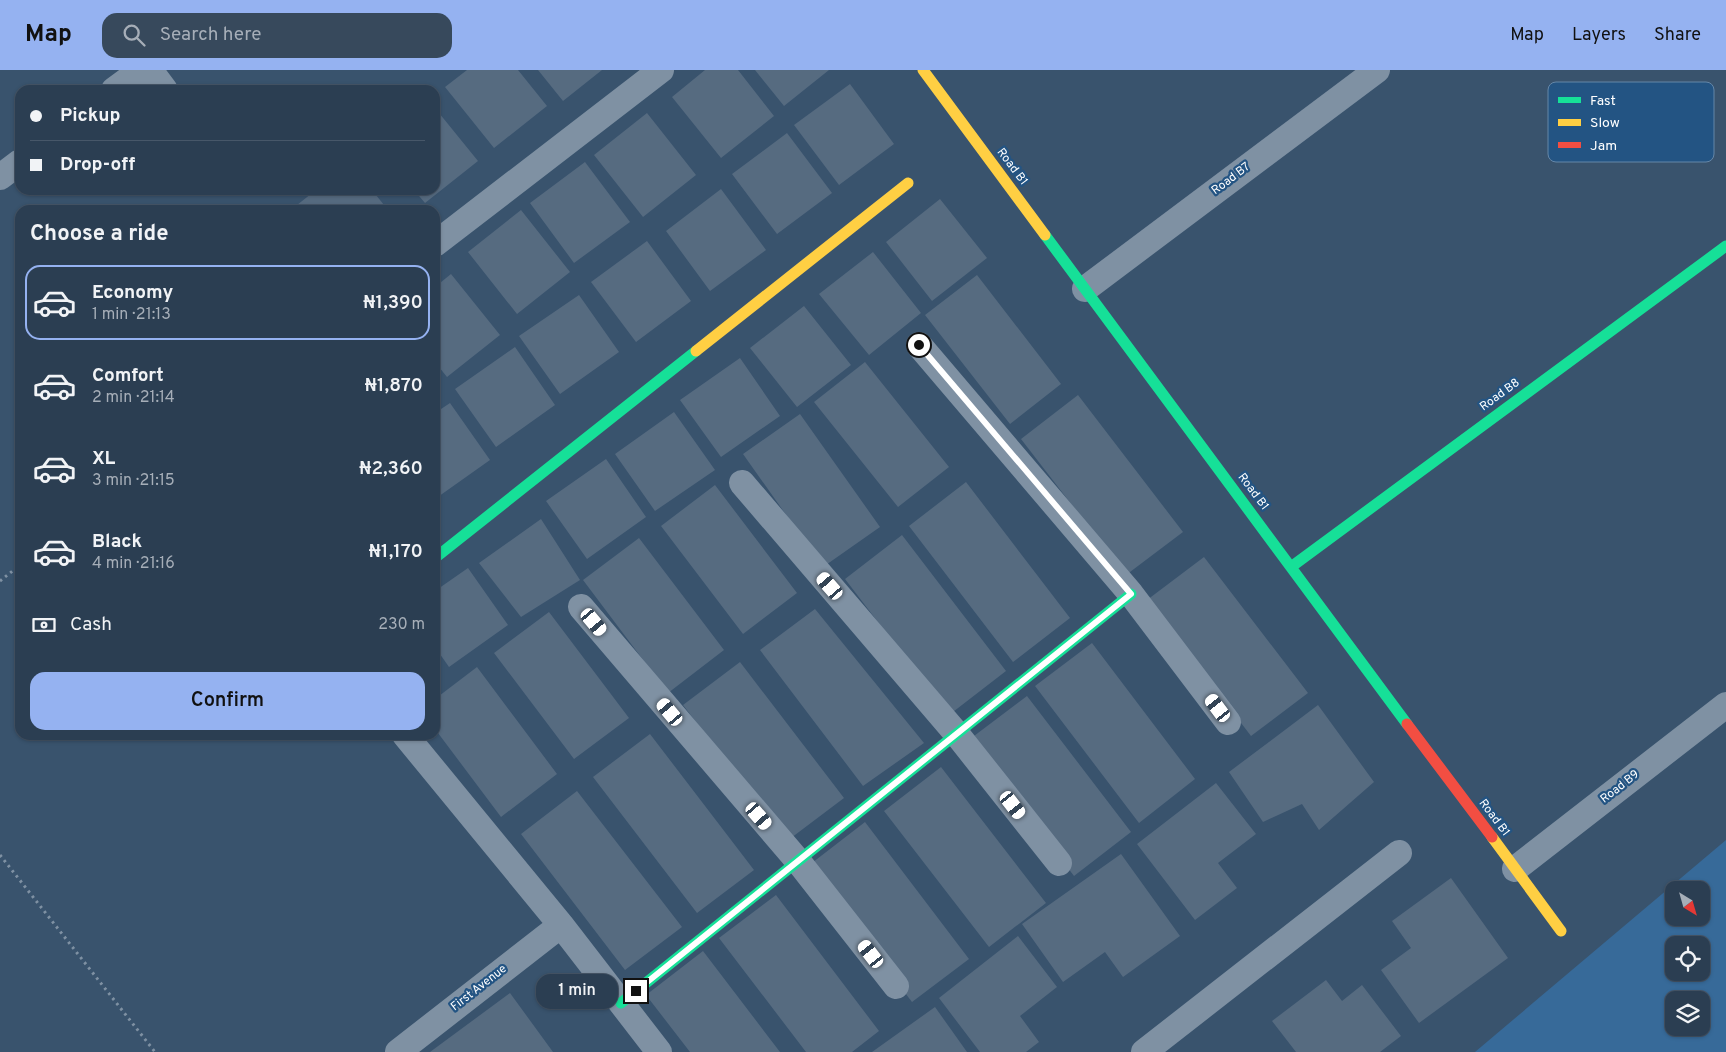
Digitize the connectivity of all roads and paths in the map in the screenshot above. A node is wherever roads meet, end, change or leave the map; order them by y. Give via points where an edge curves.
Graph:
1 (141, 70) edge
2 (150, 70) edge
3 (661, 70) edge
4 (923, 70) edge
5 (1377, 70) edge
6 (121, 85) edge
7 (161, 85) edge
8 (15, 166) edge
9 (0, 177) edge
10 (908, 183) dead end
11 (440, 240) edge
12 (1726, 246) edge
13 (1085, 289) junction
14 (919, 345) dead end
15 (742, 483) dead end
16 (440, 554) edge
17 (1291, 567) junction
18 (15, 569) edge
19 (0, 581) edge
20 (1131, 594) junction
21 (581, 607) dead end
22 (1726, 705) edge
23 (1228, 722) dead end
24 (956, 733) junction
25 (409, 740) edge
26 (1399, 853) dead end
27 (0, 855) edge
28 (798, 861) junction
29 (1059, 863) dead end
30 (1515, 869) junction
31 (561, 925) junction
32 (1561, 931) dead end
33 (896, 986) dead end
34 (621, 1003) junction
35 (155, 1052) edge
36 (398, 1052) edge
37 (659, 1052) edge
38 (1144, 1052) edge

1 - 6 street
2 - 7 street
3 - 11 street
4 - 13 street, Road B1
5 - 13 street, Road B7
8 - 9 street
10 - 16 street
12 - 17 street, Road B8
13 - 17 street, Road B1
14 - 20 street
15 - 24 street
17 - 30 street, Road B1
18 - 19 path
20 - 23 street
20 - 24 street
21 - 28 street
22 - 30 street, Road B9
24 - 28 street
24 - 29 street
25 - 31 street
26 - 38 street
27 - 35 path
28 - 33 street
28 - 34 street
30 - 32 street, Road B1
31 - 34 street
31 - 36 street, First Avenue
34 - 37 street

